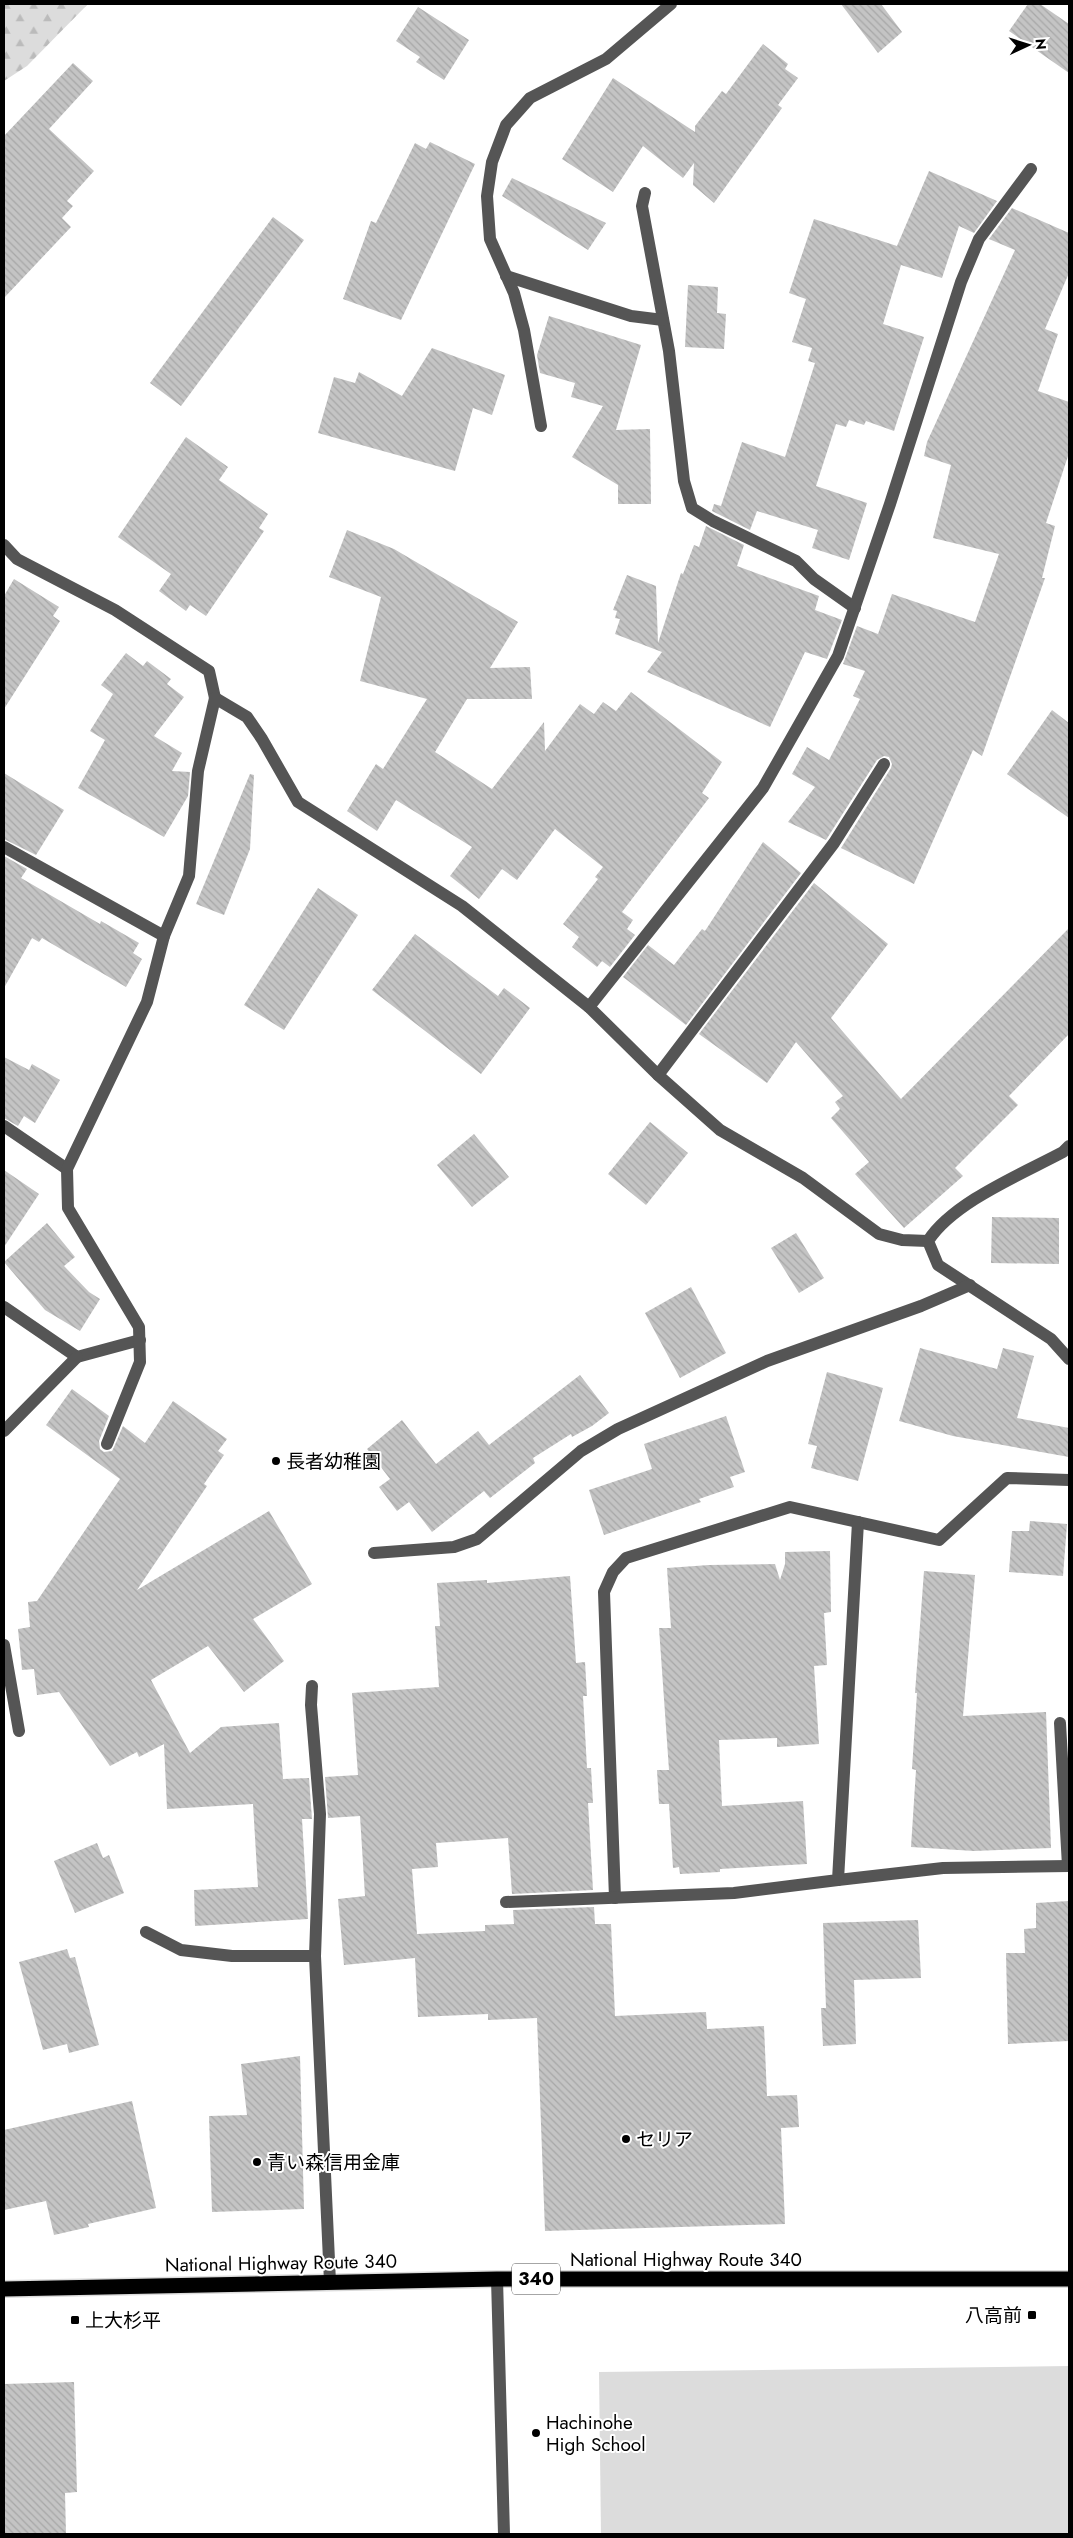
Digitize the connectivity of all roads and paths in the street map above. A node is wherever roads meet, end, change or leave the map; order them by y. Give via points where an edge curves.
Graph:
1 (671, 4) edge
2 (1032, 169) dead end
3 (644, 193) dead end
4 (506, 276) junction
5 (664, 320) junction
6 (541, 426) dead end
7 (4, 545) edge
8 (854, 608) junction
9 (215, 698) junction
10 (884, 764) dead end
11 (4, 847) edge
12 (164, 936) junction
13 (589, 1007) junction
14 (658, 1075) junction
15 (4, 1126) edge
16 (1067, 1150) edge
17 (67, 1169) junction
18 (928, 1241) junction
19 (970, 1285) junction
20 (4, 1307) edge
21 (140, 1340) junction
22 (77, 1357) junction
23 (1069, 1359) edge
24 (4, 1431) edge
25 (107, 1444) dead end
26 (1069, 1480) edge
27 (858, 1522) junction
28 (374, 1553) dead end
29 (4, 1645) edge
30 (312, 1686) dead end
31 (1060, 1723) dead end
32 (19, 1731) dead end
33 (1069, 1866) edge
34 (838, 1880) junction
35 (615, 1898) junction
36 (506, 1902) dead end
37 (146, 1932) dead end
38 (315, 1956) junction
39 (497, 2279) junction
40 (1069, 2279) edge
41 (330, 2282) junction
42 (4, 2289) edge
43 (504, 2534) edge

1 - 4 street via 606,59 530,98 506,125 492,162 486,196 490,238
2 - 8 street via 979,239 964,273
3 - 5 street via 642,206
4 - 5 street via 631,316
4 - 6 street via 524,330
5 - 8 street via 684,481 692,508 796,561 814,579
7 - 9 street via 17,559 115,610 209,671
8 - 13 street via 838,656 763,788
9 - 12 street via 198,771 189,876
9 - 13 street via 247,718 298,802 462,906
10 - 14 street via 834,843
11 - 12 street
12 - 17 street via 147,1002
13 - 14 street
14 - 18 street via 720,1130 803,1178 879,1234 902,1240
15 - 17 street
16 - 18 street via 964,1206 938,1226
17 - 21 street via 68,1208 139,1326
18 - 19 street via 938,1265
19 - 23 street via 1051,1339
19 - 28 street via 767,1361 618,1429 581,1451 477,1539 454,1547
20 - 22 street
21 - 22 street
21 - 25 street via 140,1362
22 - 24 street
26 - 27 street via 1007,1478 939,1540
27 - 34 street
27 - 35 street via 790,1507 626,1558 613,1572 604,1592
29 - 32 street
30 - 38 street via 320,1814
31 - 33 street
33 - 34 street via 943,1868
34 - 35 street via 734,1893
35 - 36 street
37 - 38 street via 181,1950 232,1956
38 - 41 street
39 - 40 highway, National Highway Route 340 / 340
39 - 41 highway, National Highway Route 340 / 340
39 - 43 street
41 - 42 highway, National Highway Route 340 / 340

